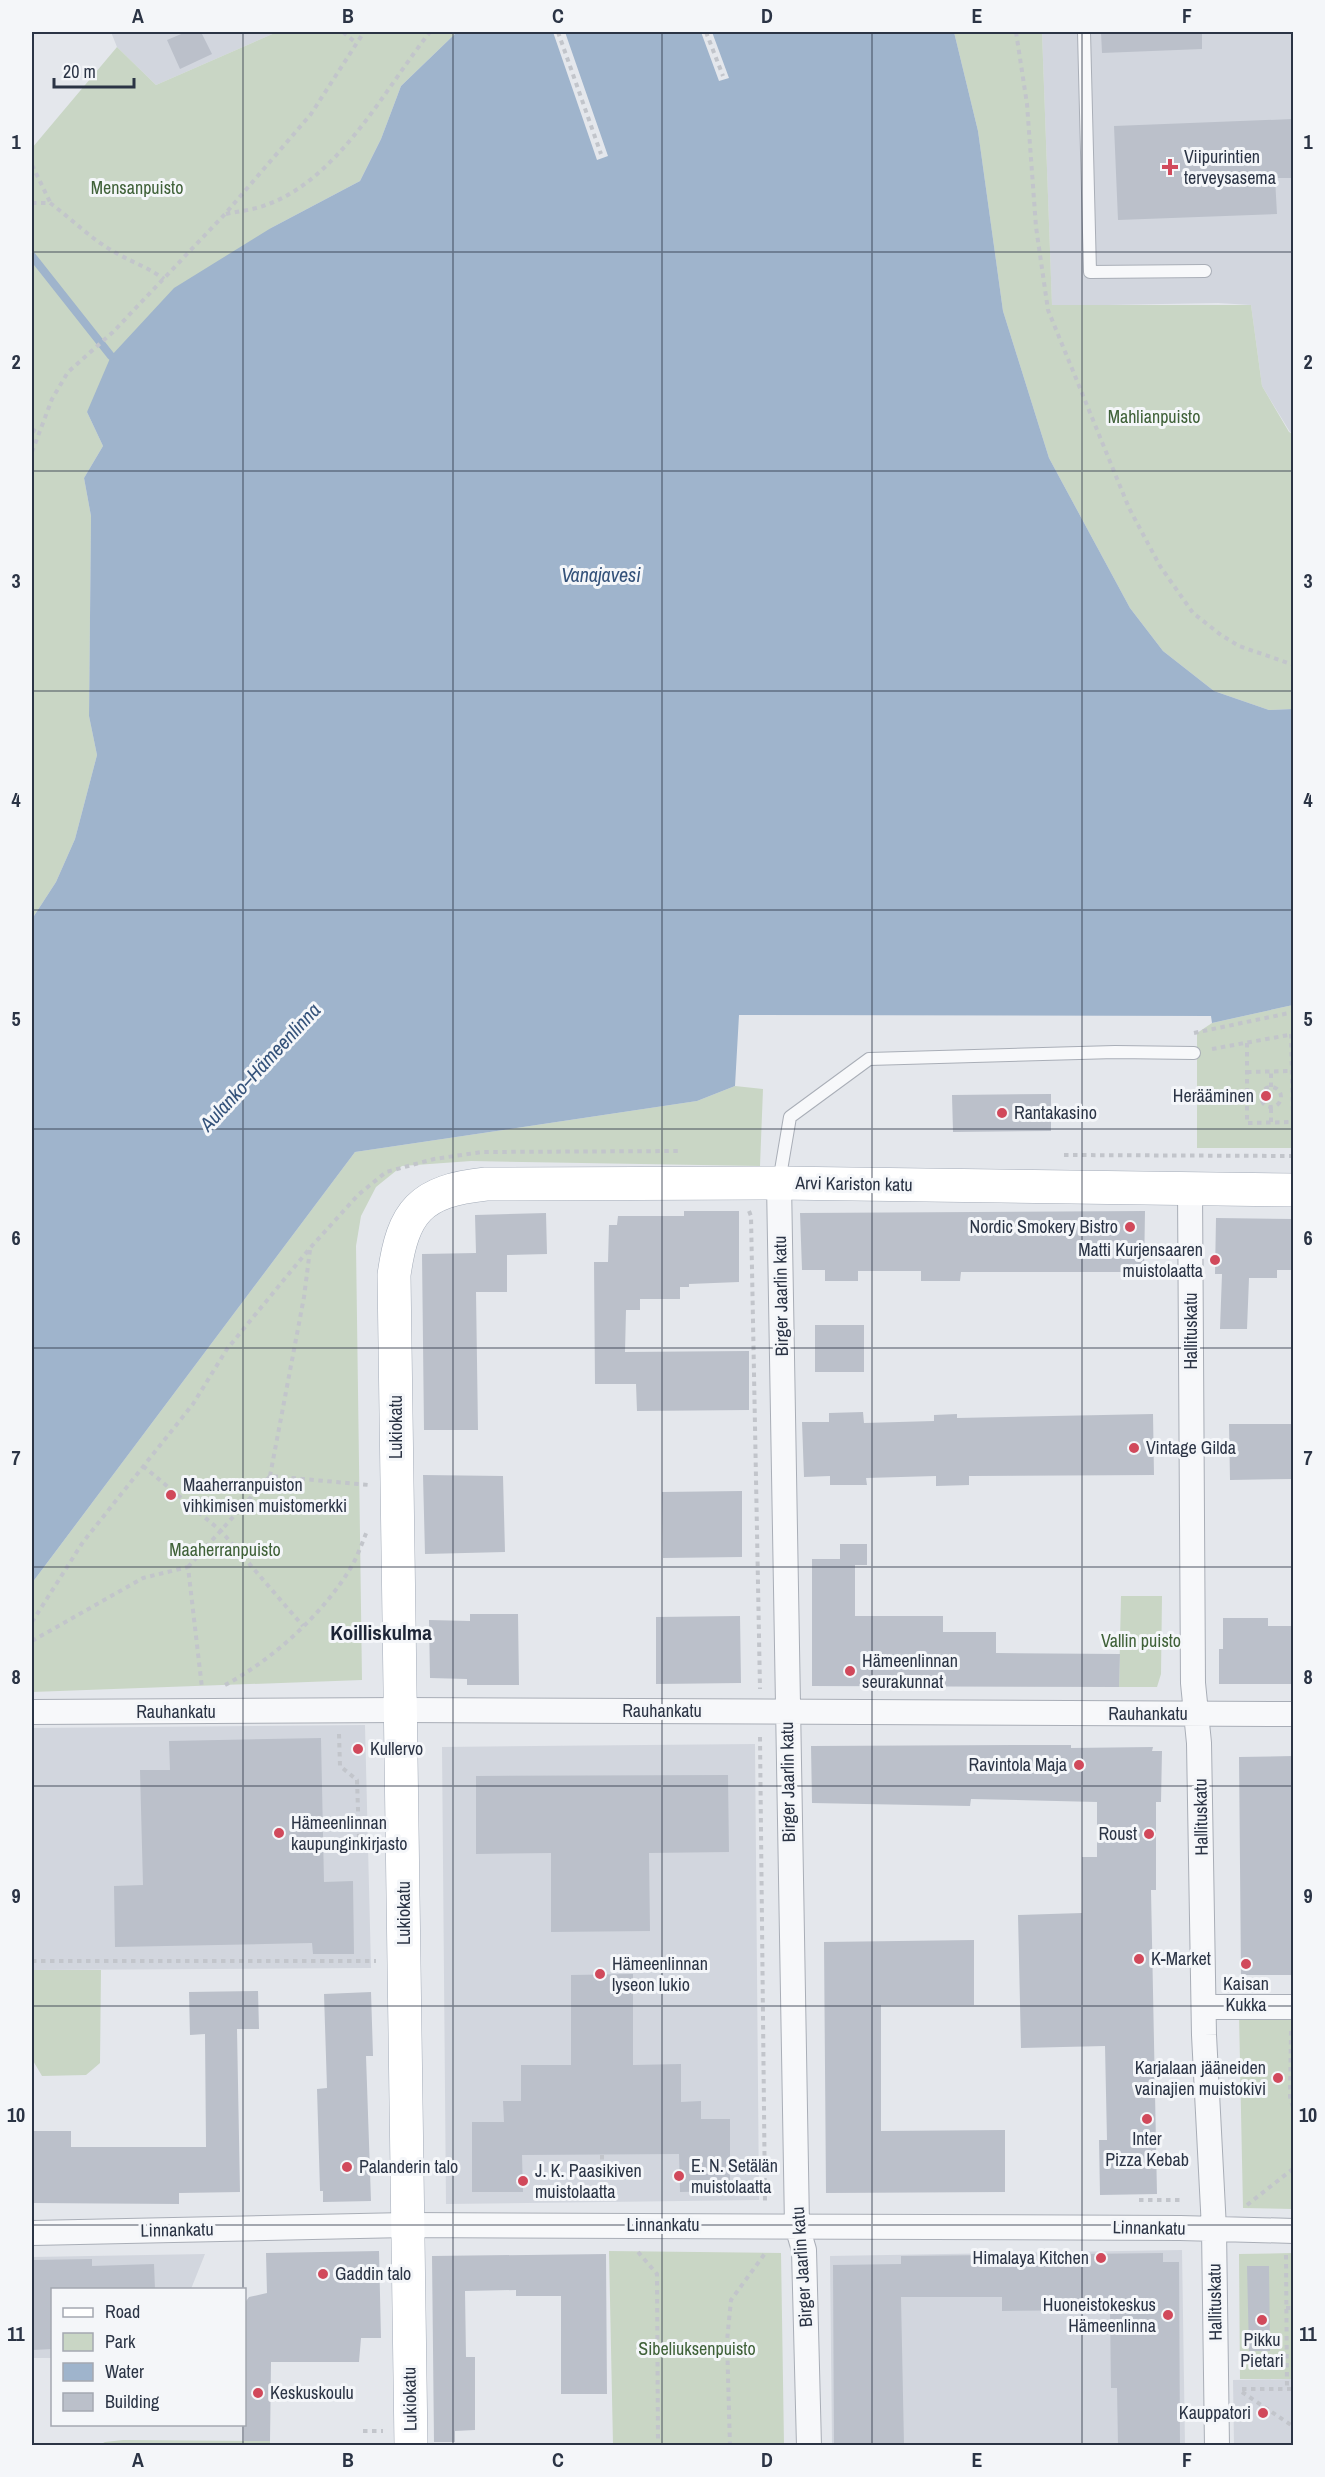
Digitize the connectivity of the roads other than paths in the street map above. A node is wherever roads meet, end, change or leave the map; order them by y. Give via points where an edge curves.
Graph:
1 (1084, 32) edge
2 (1205, 271) dead end
3 (1194, 1053) road end
4 (763, 1183) junction
5 (1190, 1188) junction
6 (1293, 1190) edge
7 (420, 1207) joint
8 (402, 1710) junction
9 (32, 1712) edge
10 (787, 1712) junction
11 (1196, 1714) junction
12 (1293, 1714) edge
13 (1204, 2007) junction
14 (1292, 2007) edge
15 (406, 2225) junction
16 (797, 2226) junction
17 (1214, 2229) junction
18 (32, 2233) edge
19 (1289, 2239) edge
20 (400, 2438) edge
21 (809, 2445) edge
22 (1217, 2445) edge

1 - 2 lane via 1090,272
3 - 4 lane, Birger Jaarlin katu via 869,1059 790,1117
4 - 5 main road, Arvi Kariston katu
4 - 7 main road, Arvi Kariston katu via 486,1184 438,1194
4 - 10 street, Birger Jaarlin katu
5 - 6 main road, Arvi Kariston katu
5 - 11 street, Hallituskatu
7 - 8 main road, Lukiokatu via 408,1220 398,1243 394,1275
8 - 9 street, Rauhankatu via 203,1705
8 - 10 street, Rauhankatu
8 - 15 main road, Lukiokatu
10 - 11 street, Rauhankatu
10 - 16 street, Birger Jaarlin katu
11 - 12 street, Rauhankatu
11 - 13 street, Hallituskatu
13 - 14 street
13 - 17 street, Hallituskatu
15 - 16 street, Linnankatu
15 - 18 street, Linnankatu
15 - 20 main road, Lukiokatu
16 - 17 street, Linnankatu
16 - 21 street, Birger Jaarlin katu via 804,2250
17 - 19 street, Linnankatu
17 - 22 street, Hallituskatu

